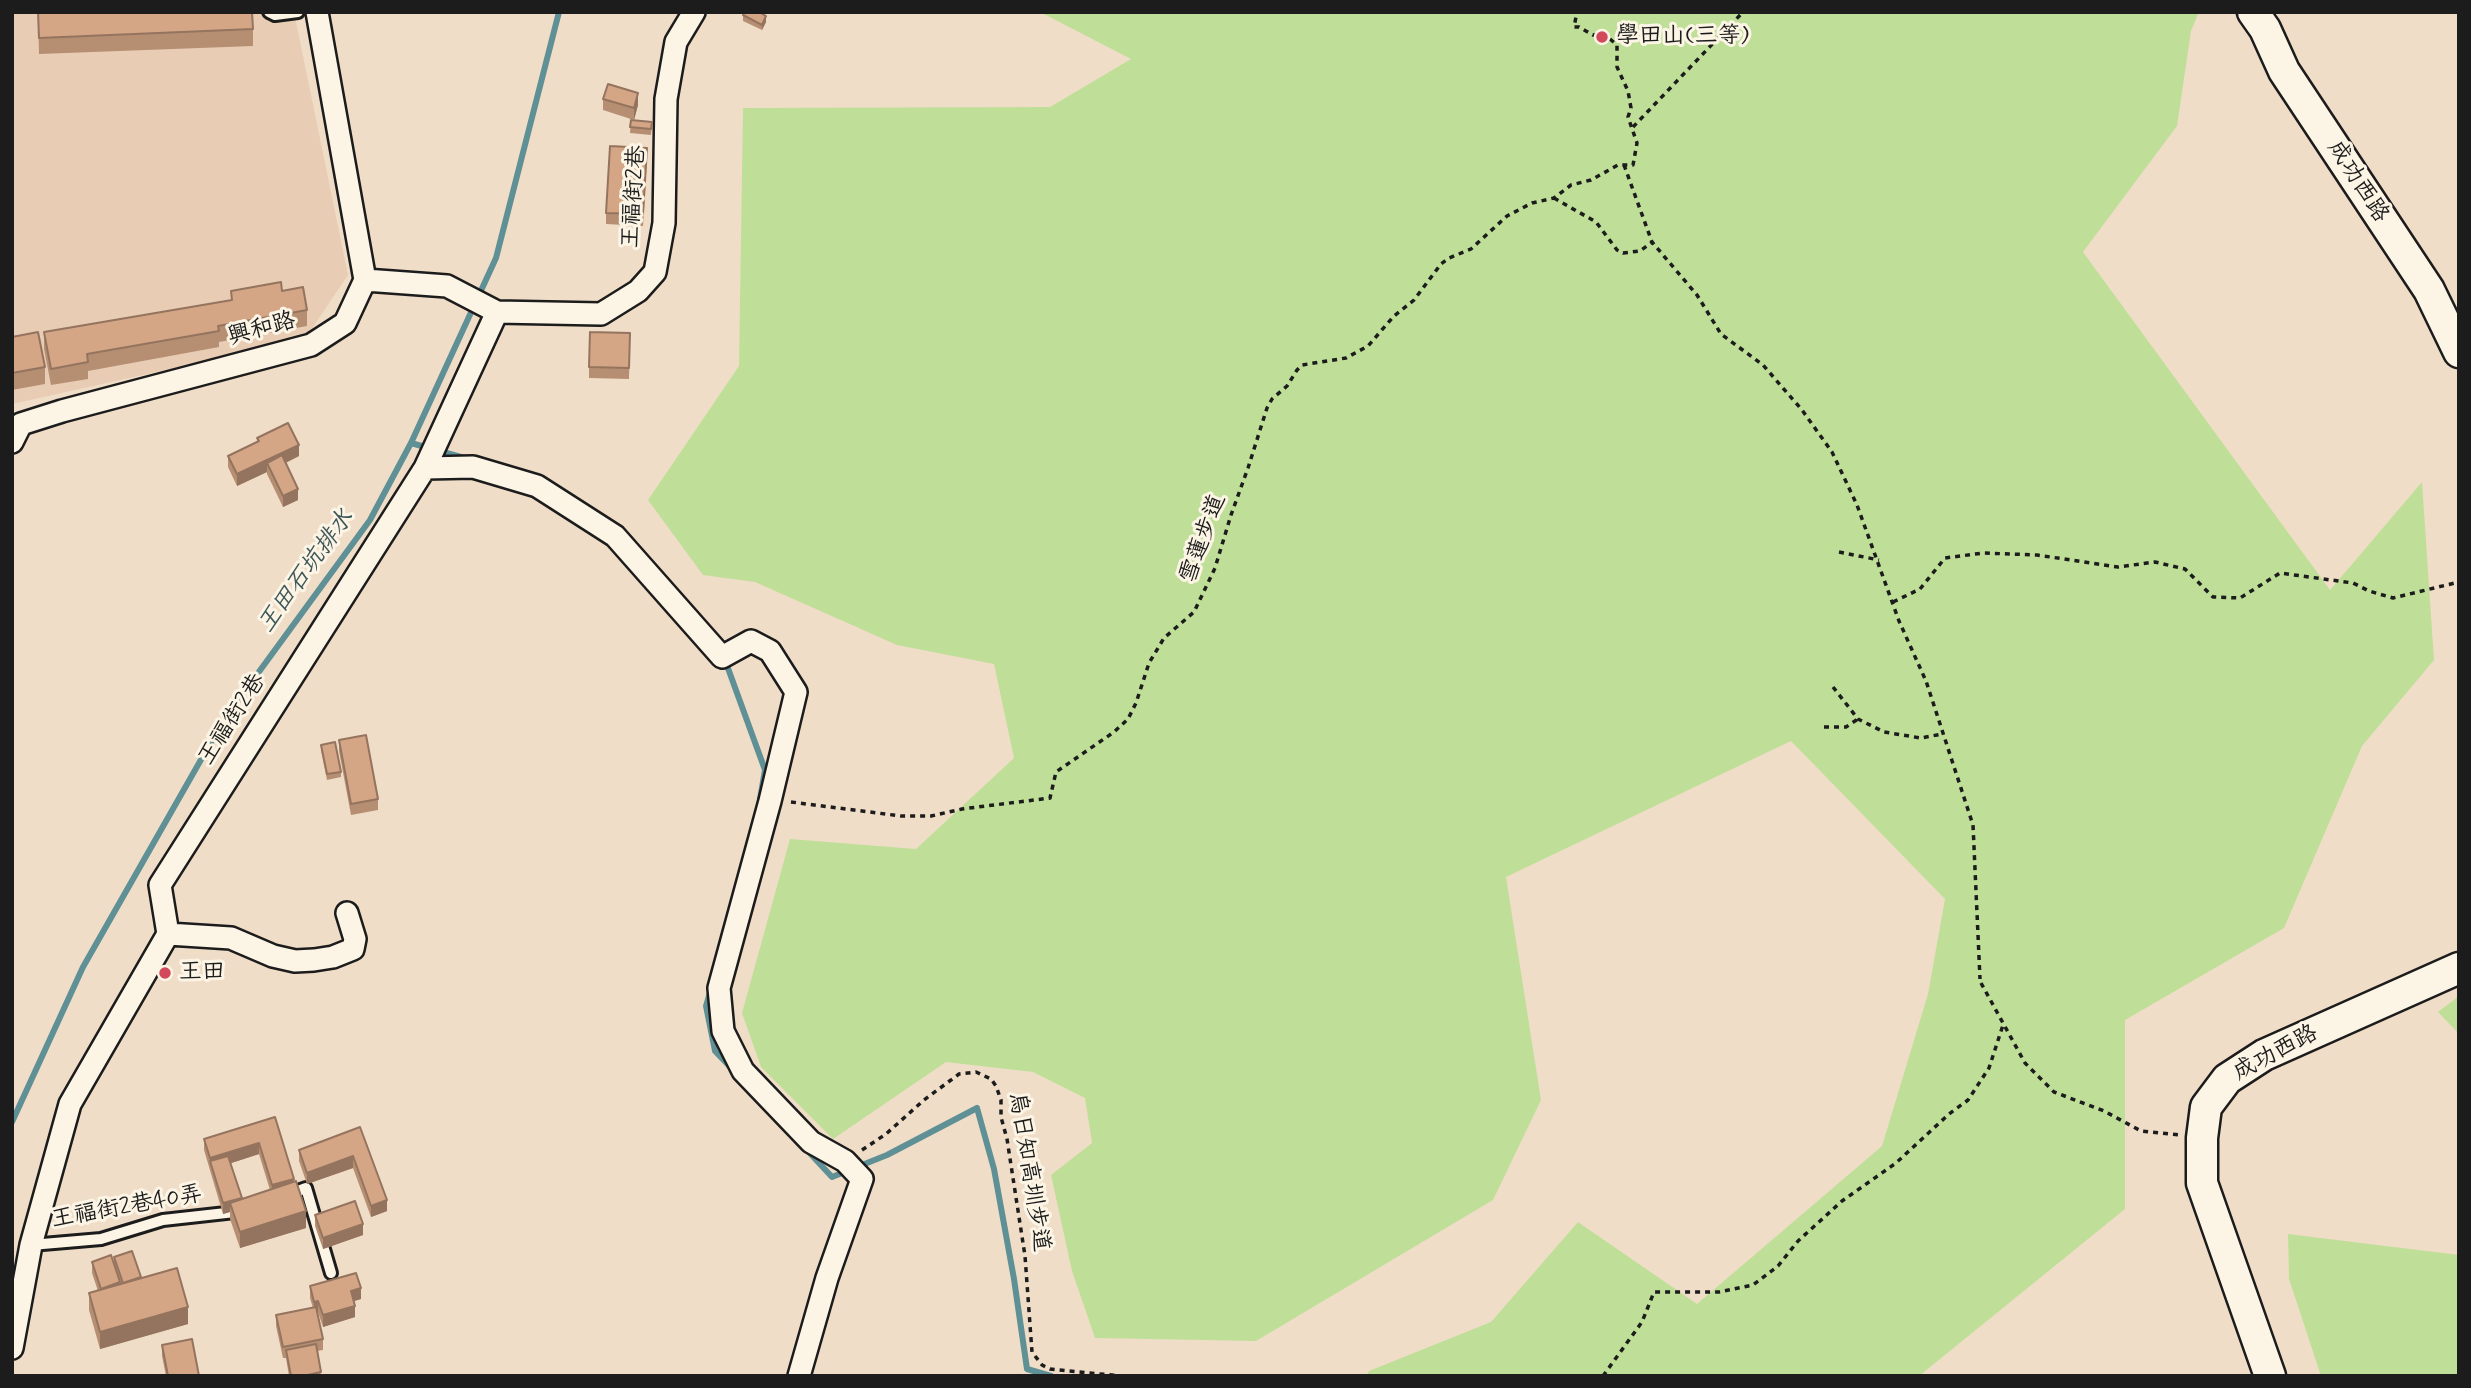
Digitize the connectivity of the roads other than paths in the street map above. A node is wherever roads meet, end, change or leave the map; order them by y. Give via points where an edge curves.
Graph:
1 (269, 12) edge
2 (298, 12) edge
3 (317, 12) edge
4 (694, 12) edge
5 (2253, 12) edge
6 (365, 280) junction
7 (497, 312) junction
8 (2459, 352) edge
9 (12, 442) edge
10 (431, 456) junction
11 (347, 913) dead end
12 (168, 934) junction
13 (2459, 968) edge
14 (272, 1200) edge
15 (250, 1208) edge
16 (32, 1245) junction
17 (331, 1273) dead end
18 (12, 1348) edge
19 (800, 1376) edge
20 (2270, 1376) edge

1 - 2 lane via 275,16
3 - 6 street
4 - 7 street, 王福街2巷 via 676,42 666,99 664,222 655,272 638,291 601,314
5 - 8 street, 成功西路 via 2284,71 2429,290
6 - 7 street via 447,286
6 - 9 street, 興和路 via 345,323 311,345 52,414 22,424
7 - 10 street, 王福街2巷
10 - 12 street, 王福街2巷 via 159,884
10 - 19 street via 537,486 615,536 722,657 751,640 770,651 796,692 719,988 723,1031 743,1071 811,1142 845,1161 862,1179 827,1278
11 - 12 street via 355,939 353,949 314,960 273,956 231,939
12 - 16 street via 70,1104
13 - 20 street, 成功西路 via 2264,1055 2227,1079 2206,1107 2202,1183
14 - 17 lane via 306,1188
15 - 16 lane, 王福街2巷40弄 via 163,1220 101,1239
16 - 18 street

